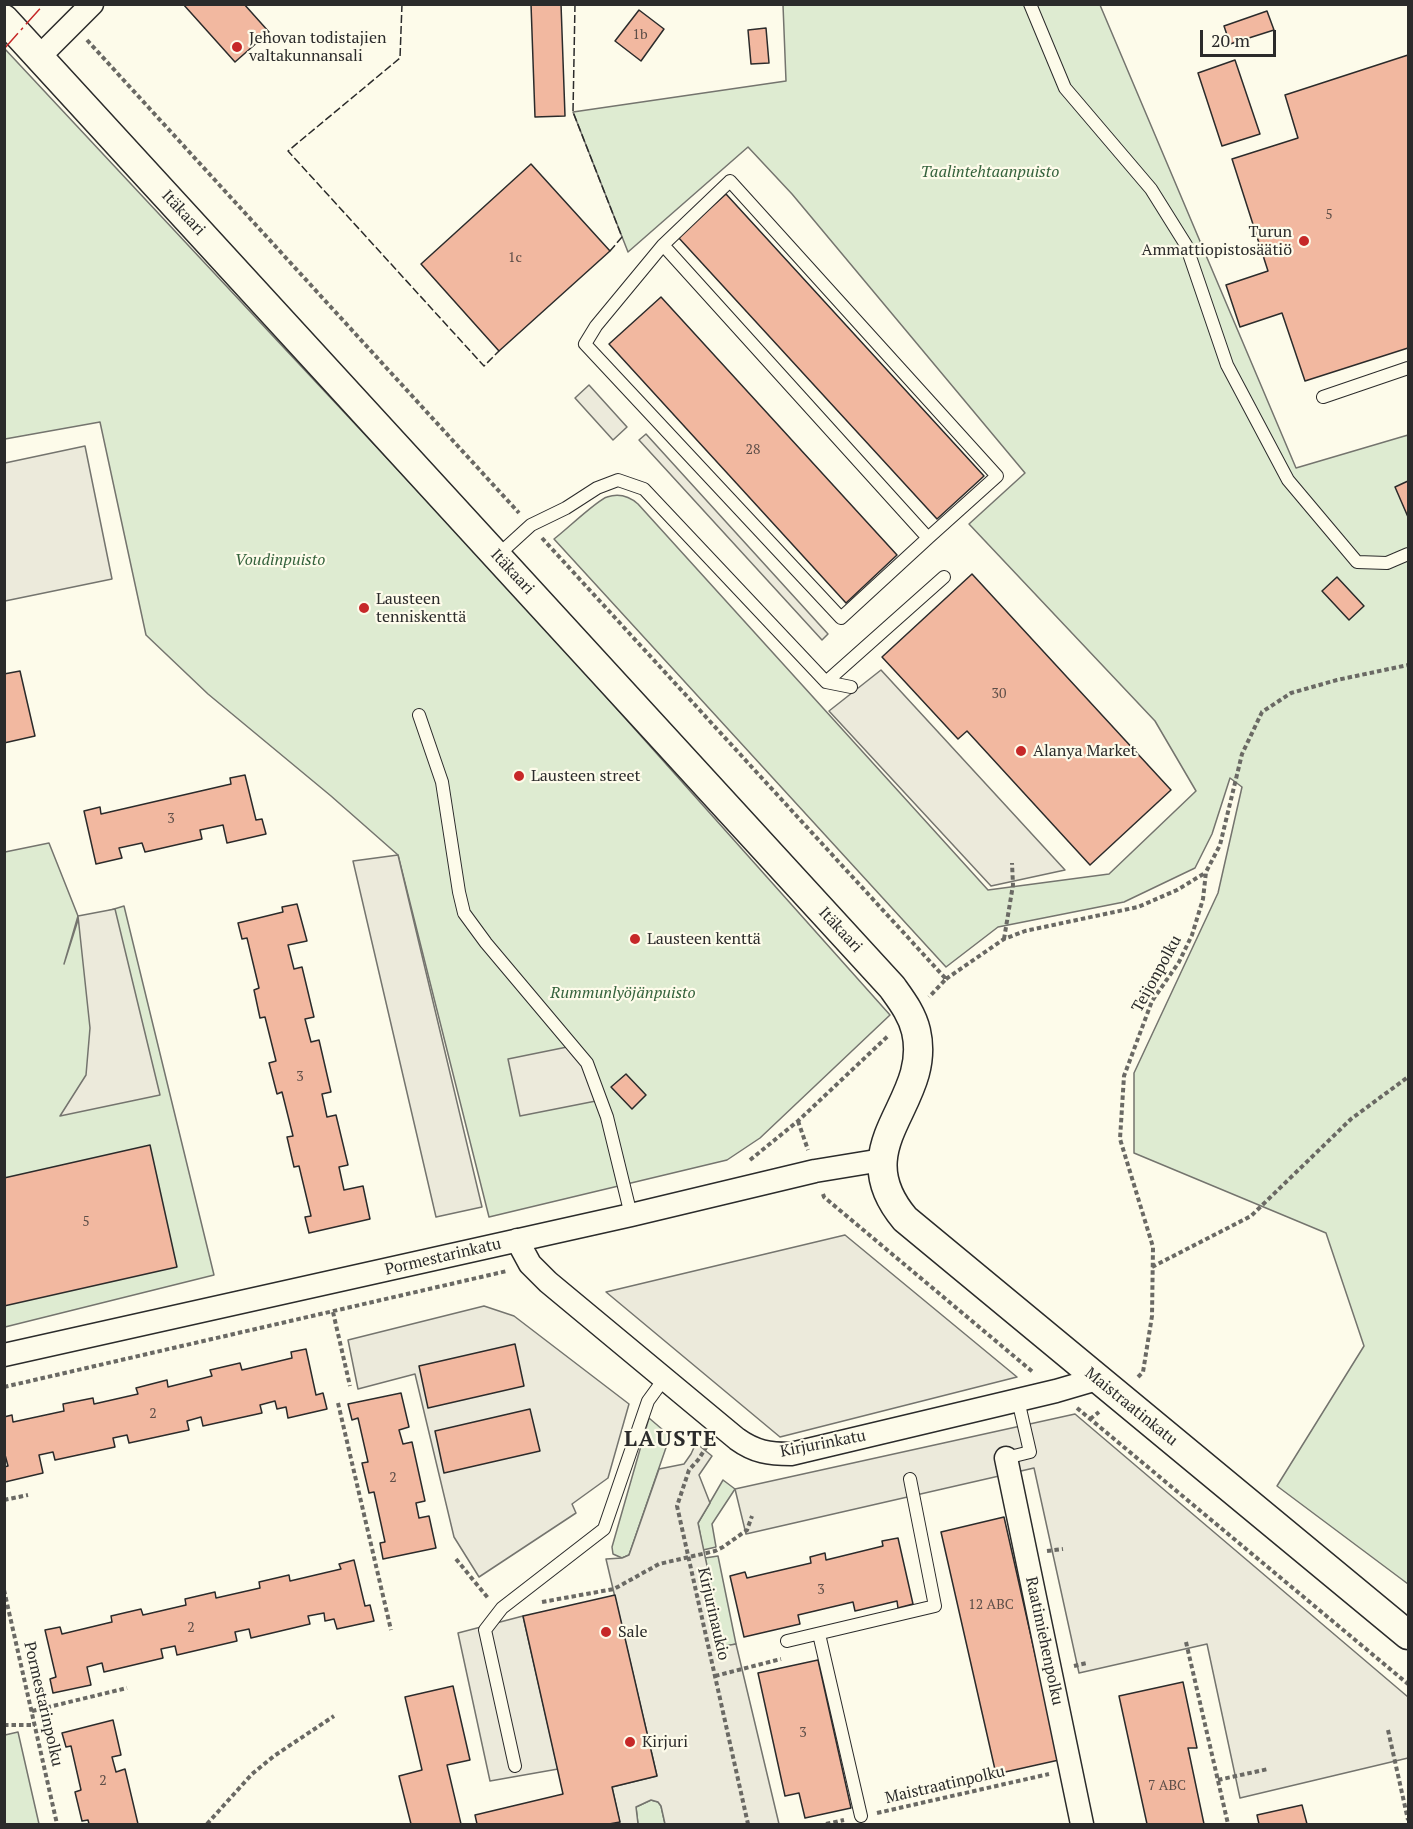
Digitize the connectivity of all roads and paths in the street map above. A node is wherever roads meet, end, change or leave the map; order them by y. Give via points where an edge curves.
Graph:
1 (92, 4) edge
2 (1030, 4) edge
3 (4, 19) edge
4 (73, 25) junction
5 (39, 57) junction
6 (663, 245) junction
7 (1408, 368) edge
8 (1323, 397) dead end
9 (531, 525) junction
10 (928, 538) junction
11 (1408, 554) edge
12 (497, 556) junction
13 (944, 577) dead end
14 (1408, 665) edge
15 (826, 682) junction
16 (851, 687) dead end
17 (419, 715) dead end
18 (1012, 862) dead end
19 (1206, 872) junction
20 (1004, 939) junction
21 (946, 979) junction
22 (925, 1001) dead end
23 (895, 1030) dead end
24 (1408, 1077) edge
25 (882, 1160) junction
26 (747, 1163) dead end
27 (824, 1197) dead end
28 (631, 1215) junction
29 (517, 1240) junction
30 (1152, 1267) junction
31 (493, 1275) dead end
32 (333, 1312) junction
33 (4, 1355) edge
34 (664, 1379) junction
35 (350, 1386) dead end
36 (4, 1387) edge
37 (1108, 1388) junction
38 (1056, 1391) junction
39 (1018, 1400) junction
40 (338, 1403) dead end
41 (1090, 1419) junction
42 (721, 1425) junction
43 (1006, 1458) joint
44 (910, 1479) dead end
45 (28, 1495) dead end
46 (4, 1500) edge
47 (752, 1516) dead end
48 (688, 1558) junction
49 (456, 1559) dead end
50 (4, 1590) edge
51 (502, 1608) junction
52 (391, 1630) dead end
53 (819, 1634) junction
54 (1408, 1635) edge
55 (787, 1641) joint
56 (1186, 1642) dead end
57 (715, 1676) junction
58 (1408, 1684) edge
59 (127, 1688) dead end
60 (32, 1711) junction
61 (334, 1716) dead end
62 (4, 1725) edge
63 (35, 1725) junction
64 (1388, 1730) dead end
65 (515, 1766) dead end
66 (1070, 1769) junction
67 (1268, 1769) dead end
68 (1218, 1780) junction
69 (861, 1816) junction
70 (1408, 1820) edge
71 (57, 1824) edge
72 (207, 1824) edge
73 (748, 1824) edge
74 (826, 1824) edge
75 (1082, 1824) edge
76 (1228, 1824) edge

1 - 4 street
2 - 11 lane via 1065,88 1151,189 1186,245 1227,365 1288,480 1357,562 1387,563
3 - 5 street, Itäkaari
4 - 5 street
4 - 9 path
5 - 12 street, Itäkaari
6 - 10 lane
6 - 10 lane via 730,181 997,476
6 - 10 lane via 585,344 841,618
7 - 8 lane
9 - 12 lane
9 - 15 lane via 618,480 644,489
9 - 21 path
12 - 25 street, Itäkaari via 892,987 911,1015 917,1043 916,1074 887,1136
13 - 15 lane
14 - 19 path, Teijonpolku via 1291,693 1262,712 1242,754 1220,845
15 - 16 lane
17 - 28 lane via 442,782 464,913 587,1063 608,1117
18 - 20 path via 1013,885
19 - 20 path via 1138,907
19 - 30 path, Teijonpolku via 1192,935 1152,1001 1124,1076 1120,1139 1153,1247
20 - 21 path
21 - 22 path
23 - 26 path
24 - 30 path via 1351,1119 1251,1216
25 - 28 street, Pormestarinkatu via 815,1171
25 - 37 street, Maistraatinkatu via 890,1196 905,1219
27 - 38 path
28 - 29 street, Pormestarinkatu
29 - 33 street, Pormestarinkatu
29 - 34 street, Kirjurinkatu via 530,1264 548,1282
30 - 37 path, Teijonpolku via 1152,1316 1143,1372
31 - 32 path
32 - 35 path
32 - 36 path
34 - 42 street, Kirjurinkatu
34 - 51 lane via 648,1401 604,1529
37 - 38 street, Kirjurinkatu
37 - 41 path, Teijonpolku
37 - 54 street, Maistraatinkatu
38 - 39 street, Kirjurinkatu
38 - 41 path
39 - 42 street, Kirjurinkatu via 791,1454 767,1454 748,1447
39 - 43 lane via 1030,1452
40 - 52 path
41 - 58 path
42 - 48 path, Kirjurinaukio via 689,1470 677,1506
43 - 66 street, Raatimiehenpolku
44 - 53 lane via 934,1606
45 - 46 path
47 - 48 path via 747,1530 723,1547
48 - 51 path via 659,1564 614,1589
48 - 57 path, Kirjurinaukio
49 - 51 path via 495,1605
50 - 60 path, Pormestarinpolku
51 - 65 lane via 485,1630
53 - 55 lane
53 - 69 lane
55 - 57 path via 791,1656
56 - 68 path
57 - 73 path, Kirjurinaukio
59 - 60 path
60 - 63 path, Pormestarinpolku
61 - 72 path via 252,1774
62 - 63 path
63 - 71 path, Pormestarinpolku
64 - 70 path
66 - 69 path, Maistraatinpolku
66 - 75 street, Raatimiehenpolku
67 - 68 path
68 - 76 path
69 - 74 path, Maistraatinpolku

